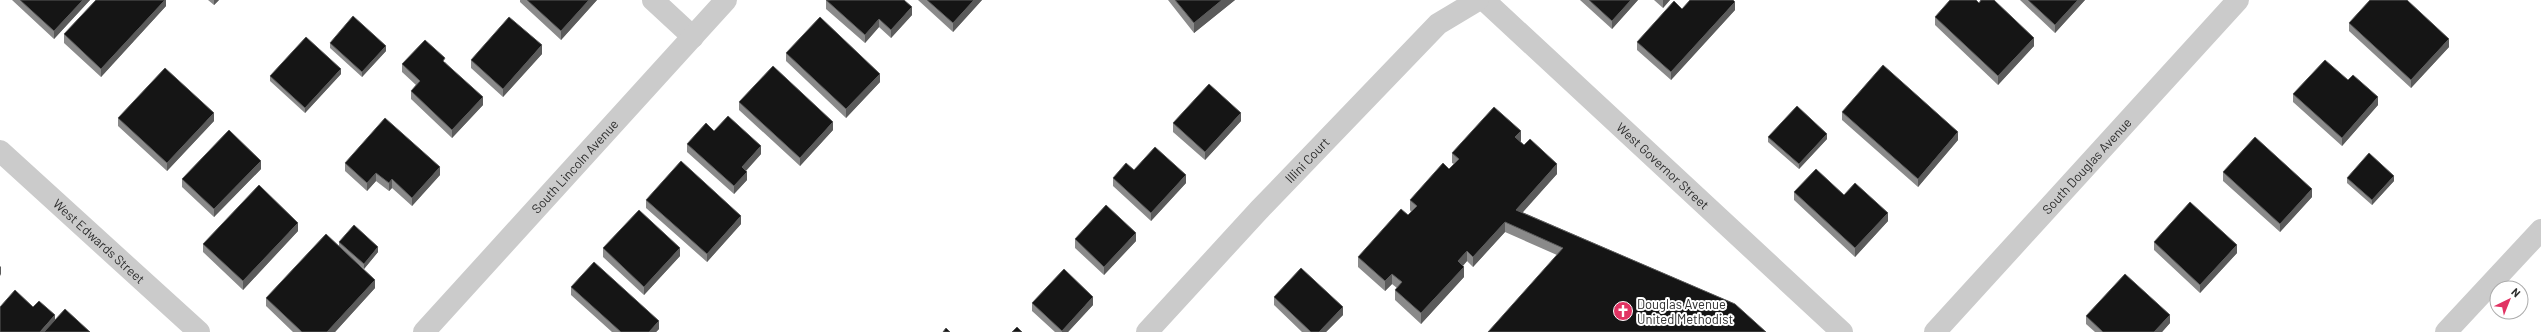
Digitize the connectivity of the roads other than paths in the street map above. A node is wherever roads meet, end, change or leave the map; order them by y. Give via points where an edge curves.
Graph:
1 (653, 0) edge
2 (726, 0) edge
3 (1478, 0) edge
4 (1484, 0) edge
5 (2238, 0) edge
6 (693, 37) junction
7 (0, 150) edge
8 (2541, 230) edge
9 (199, 332) edge
10 (424, 332) edge
11 (1147, 332) edge
12 (1842, 332) edge
13 (1935, 332) edge
14 (2446, 332) edge

1 - 6 street
2 - 6 street, South Lincoln Avenue
3 - 11 street, Illini Court via 1438,24 1258,210
4 - 12 street, West Governor Street
5 - 13 street, South Douglas Avenue
6 - 10 street, South Lincoln Avenue
7 - 9 street, West Edwards Street
8 - 14 street

